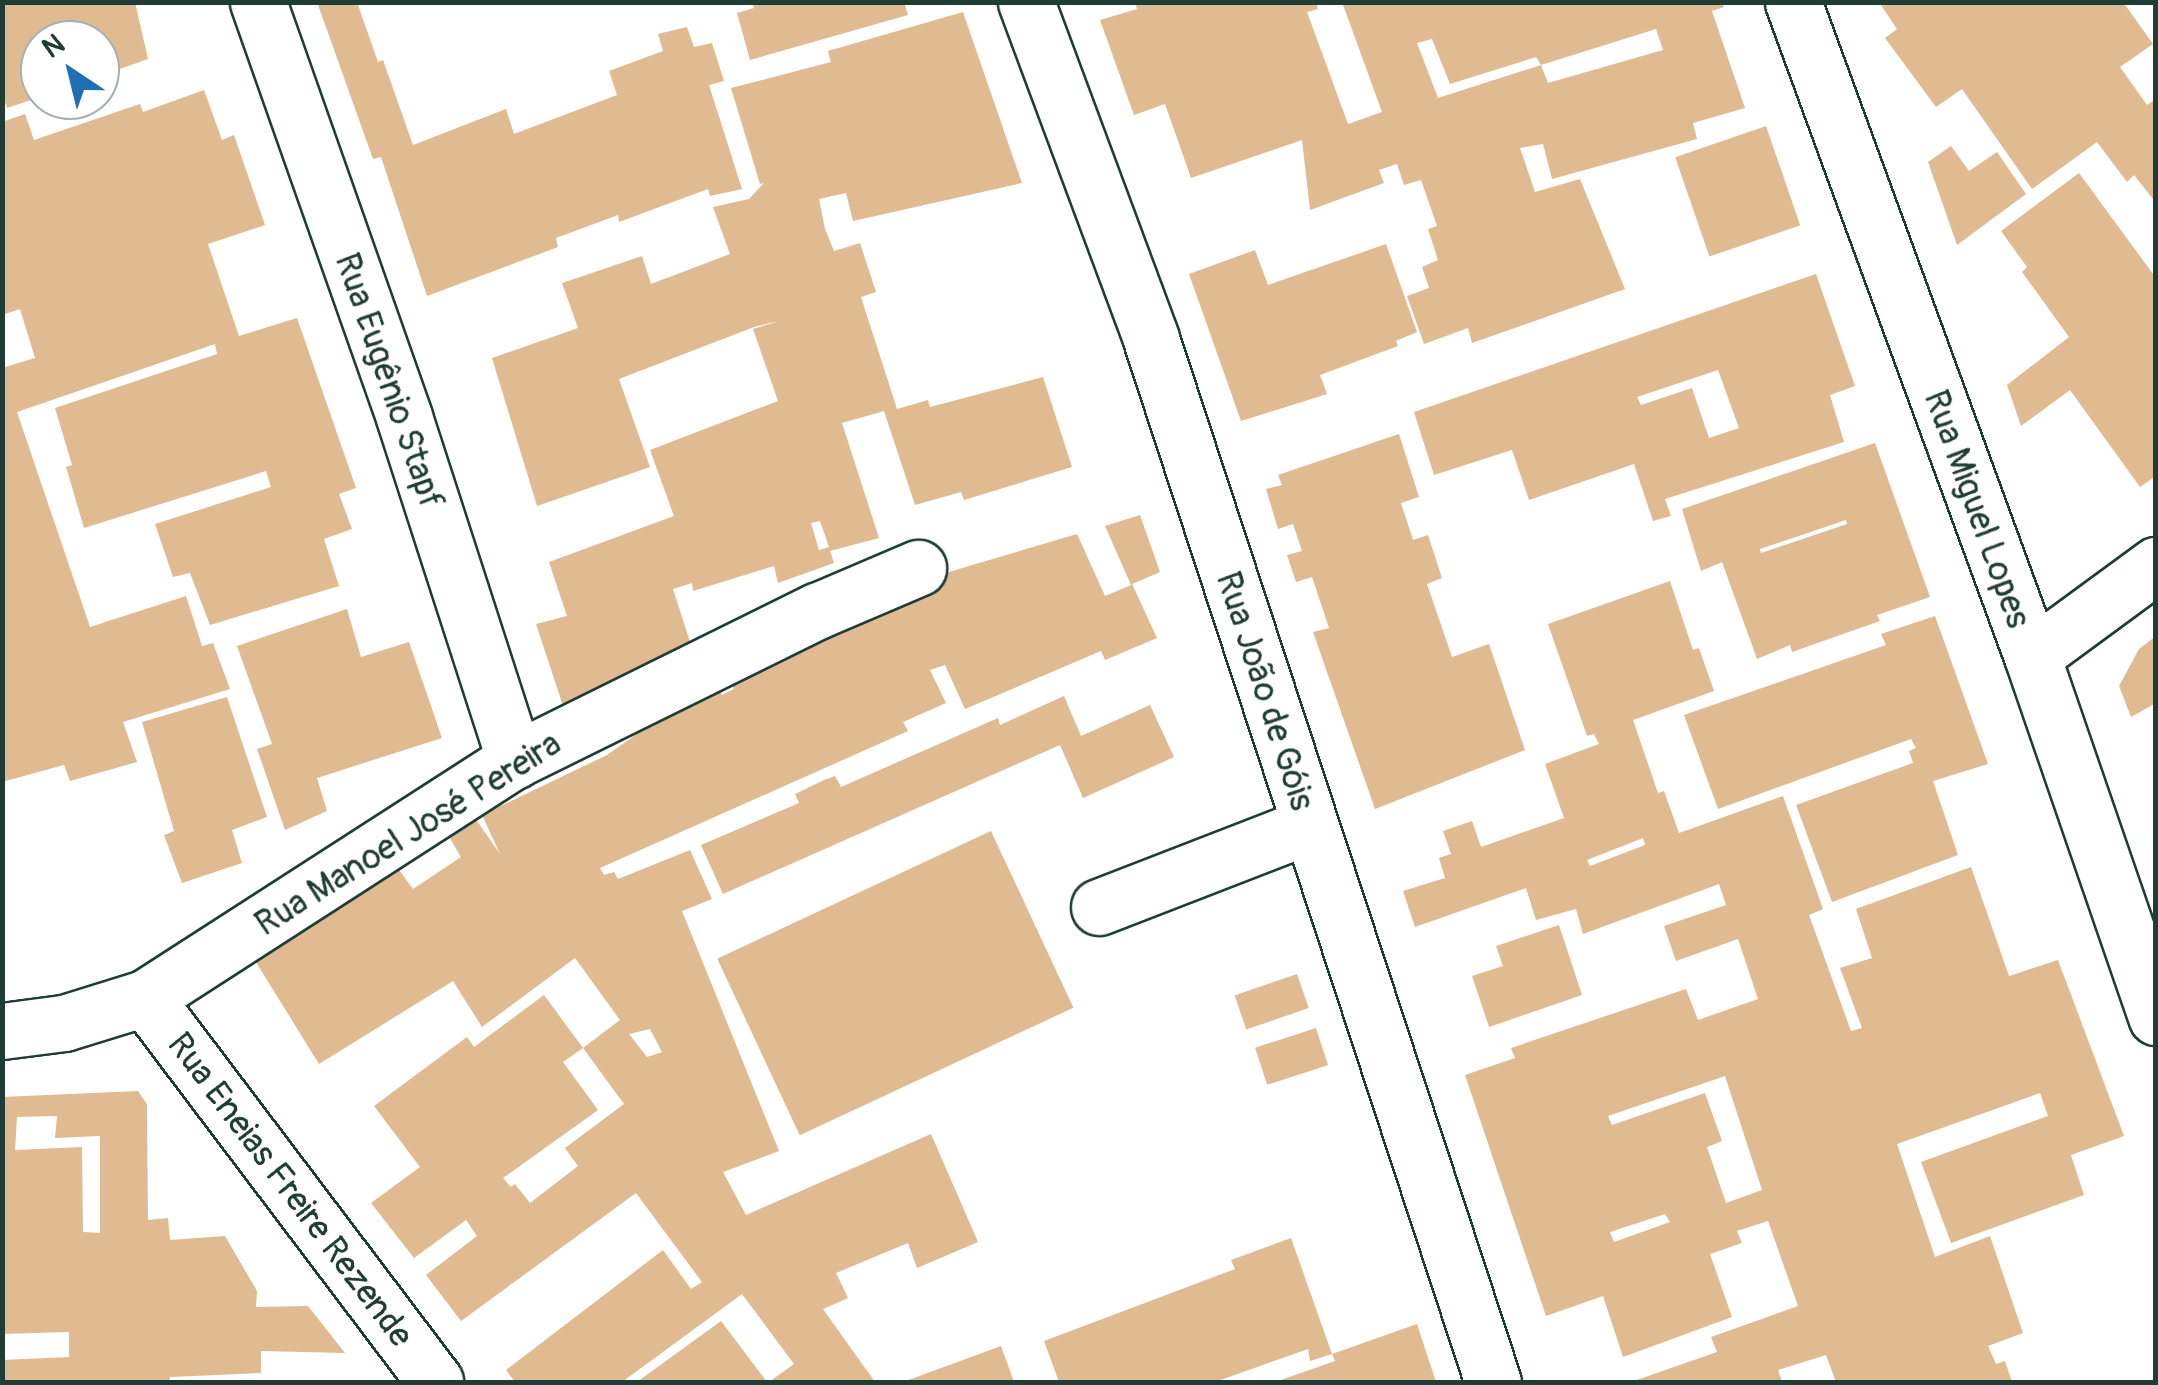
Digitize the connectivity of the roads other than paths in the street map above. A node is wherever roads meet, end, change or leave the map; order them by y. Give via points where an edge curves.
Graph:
1 (258, 2) edge
2 (1026, 2) edge
3 (1793, 2) edge
4 (2156, 565) edge
5 (918, 568) dead end
6 (2032, 656) junction
7 (515, 760) junction
8 (1310, 825) junction
9 (1099, 907) dead end
10 (145, 998) junction
11 (2156, 1017) edge
12 (2, 1031) edge
13 (435, 1382) edge
14 (1494, 1382) edge

1 - 7 street, Rua Eugênio Stapf
2 - 8 street, Rua João de Góis via 1151,339
3 - 6 street, Rua Miguel Lopes
4 - 6 street
5 - 7 street, Rua Manoel José Pereira
6 - 11 street, Rua Miguel Lopes
7 - 10 street, Rua Manoel José Pereira
8 - 9 street
8 - 14 street, Rua João de Góis
10 - 12 street, Rua Manoel José Pereira via 64,1023
10 - 13 street, Rua Eneias Freire Rezende

